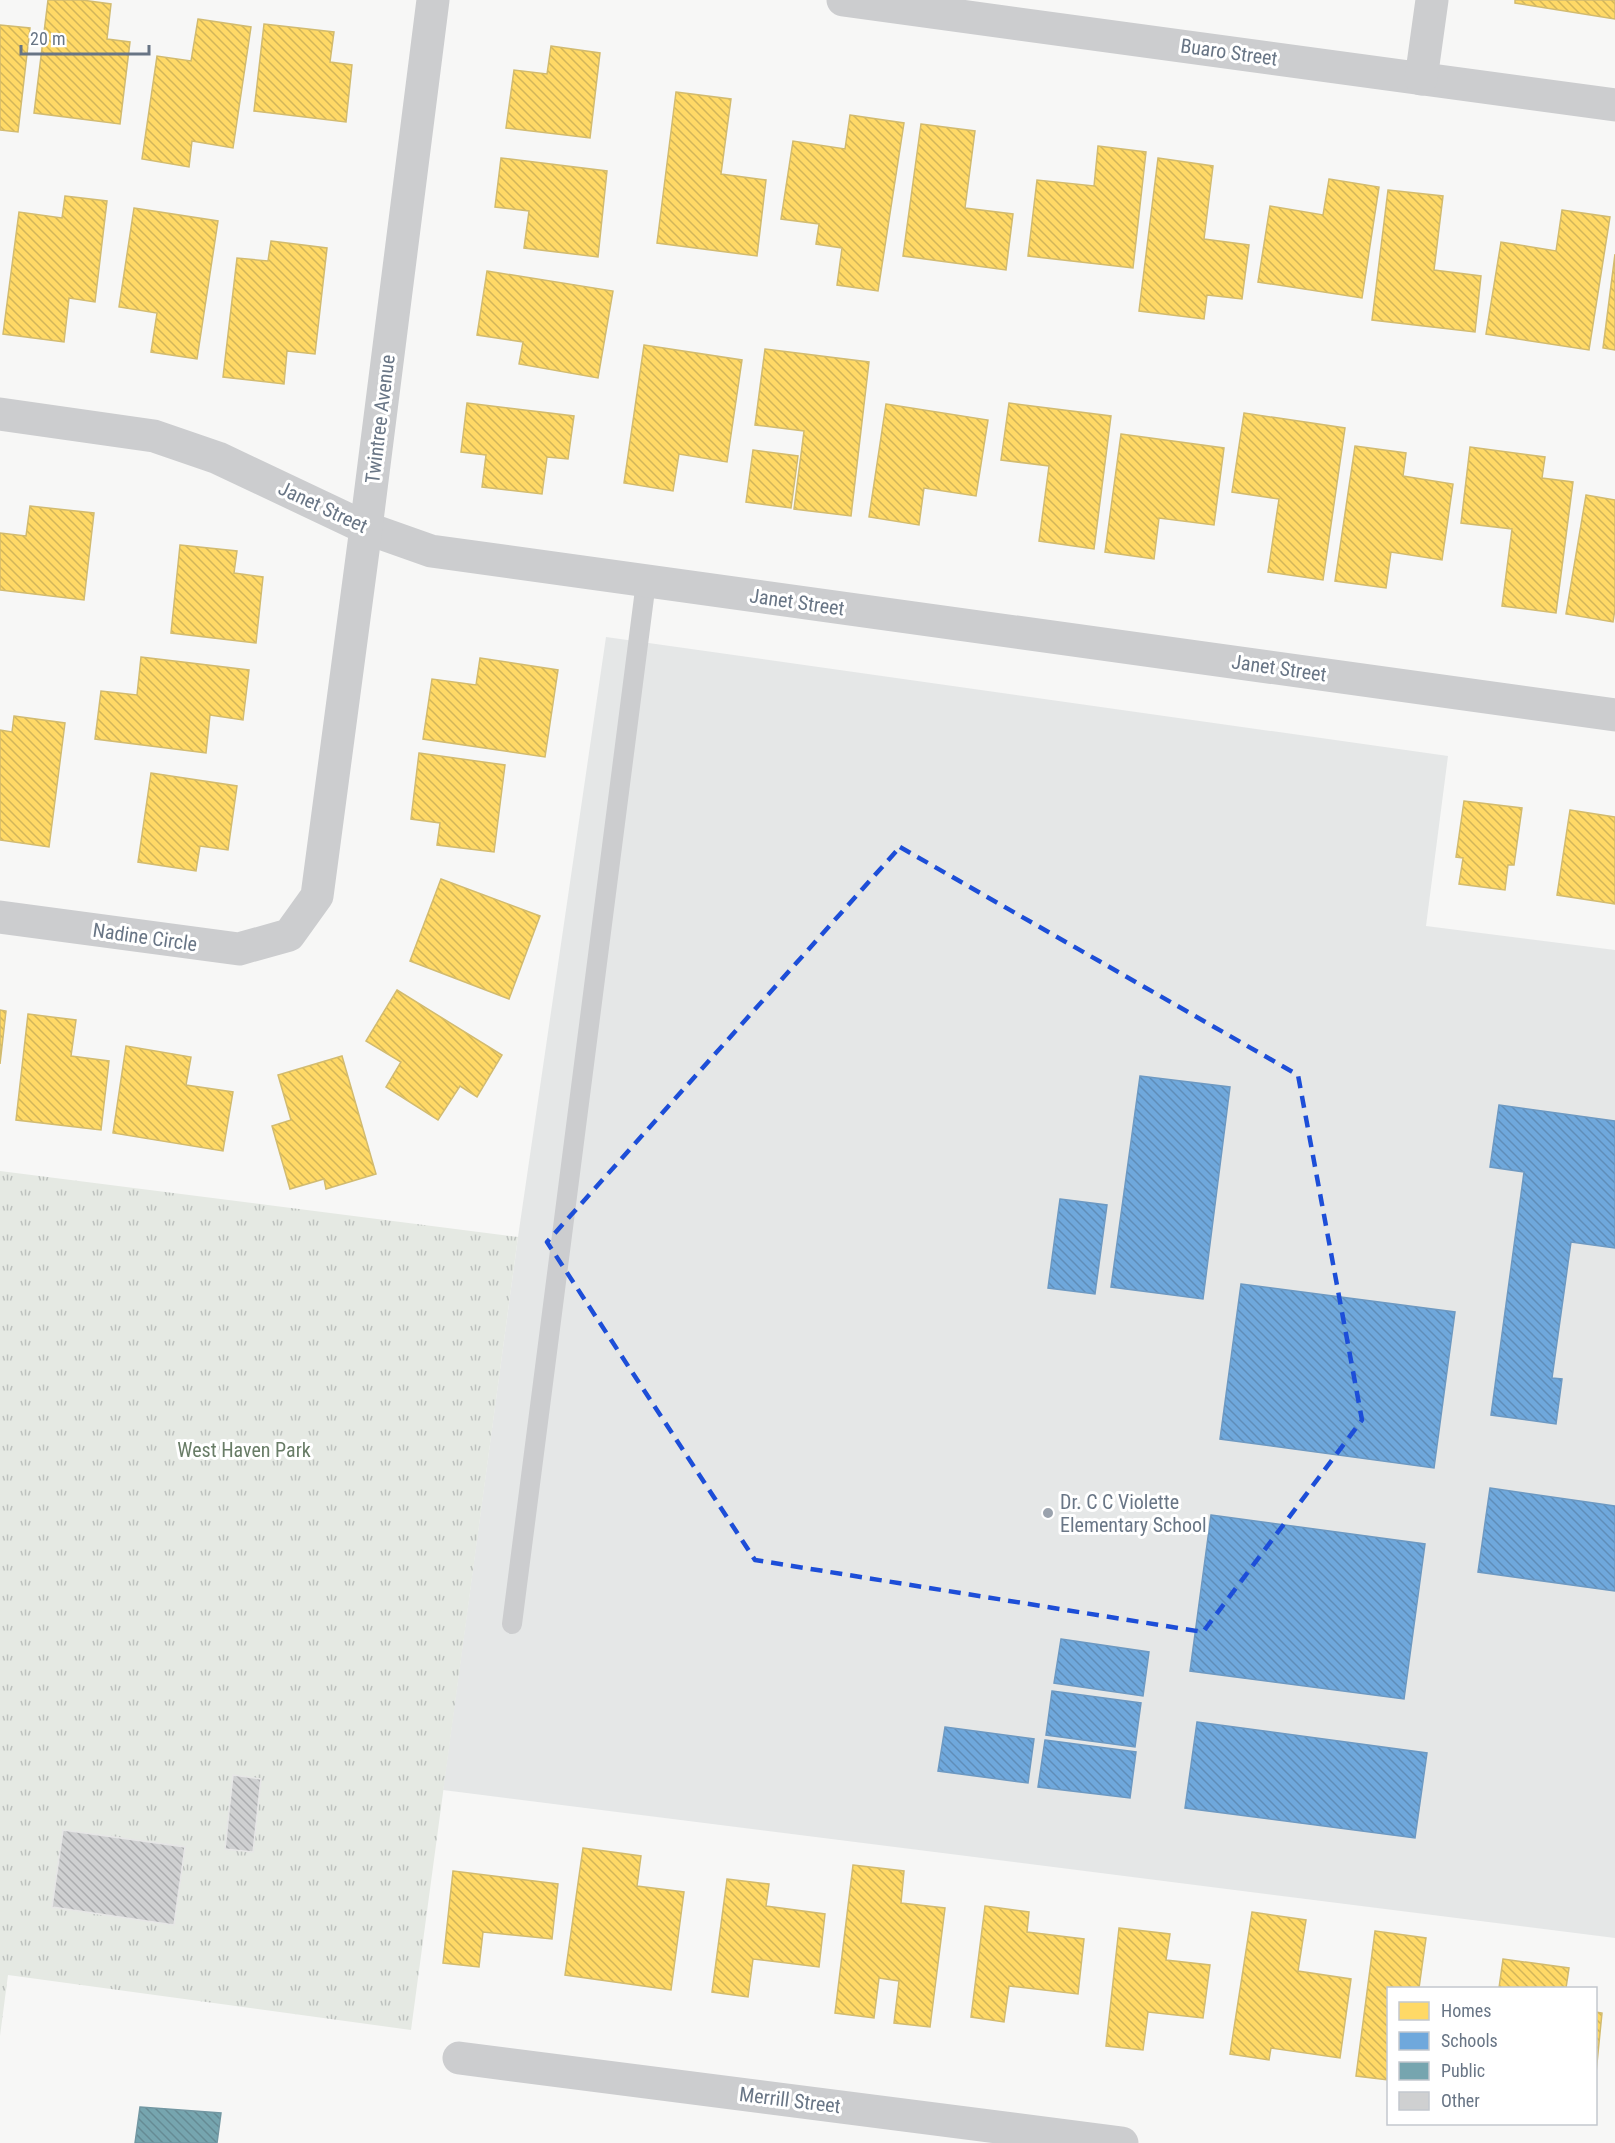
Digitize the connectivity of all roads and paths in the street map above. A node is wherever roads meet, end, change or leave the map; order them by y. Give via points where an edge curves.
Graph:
1 (433, 0) edge
2 (843, 0) edge
3 (1432, 0) edge
4 (1421, 79) junction
5 (1615, 105) edge
6 (0, 414) edge
7 (366, 528) junction
8 (646, 582) junction
9 (1615, 715) edge
10 (0, 917) edge
11 (289, 935) joint
12 (512, 1624) dead end
13 (459, 2058) dead end
14 (1122, 2143) edge

1 - 7 street, Twintree Avenue
2 - 4 street, Buaro Street
3 - 4 street
4 - 5 street, Buaro Street
6 - 7 street, Janet Street via 154,436 218,458
7 - 8 street, Janet Street via 431,552
7 - 11 street, Twintree Avenue via 317,896
8 - 9 street, Janet Street
8 - 12 lane
10 - 11 street, Nadine Circle via 239,949
13 - 14 street, Merrill Street

